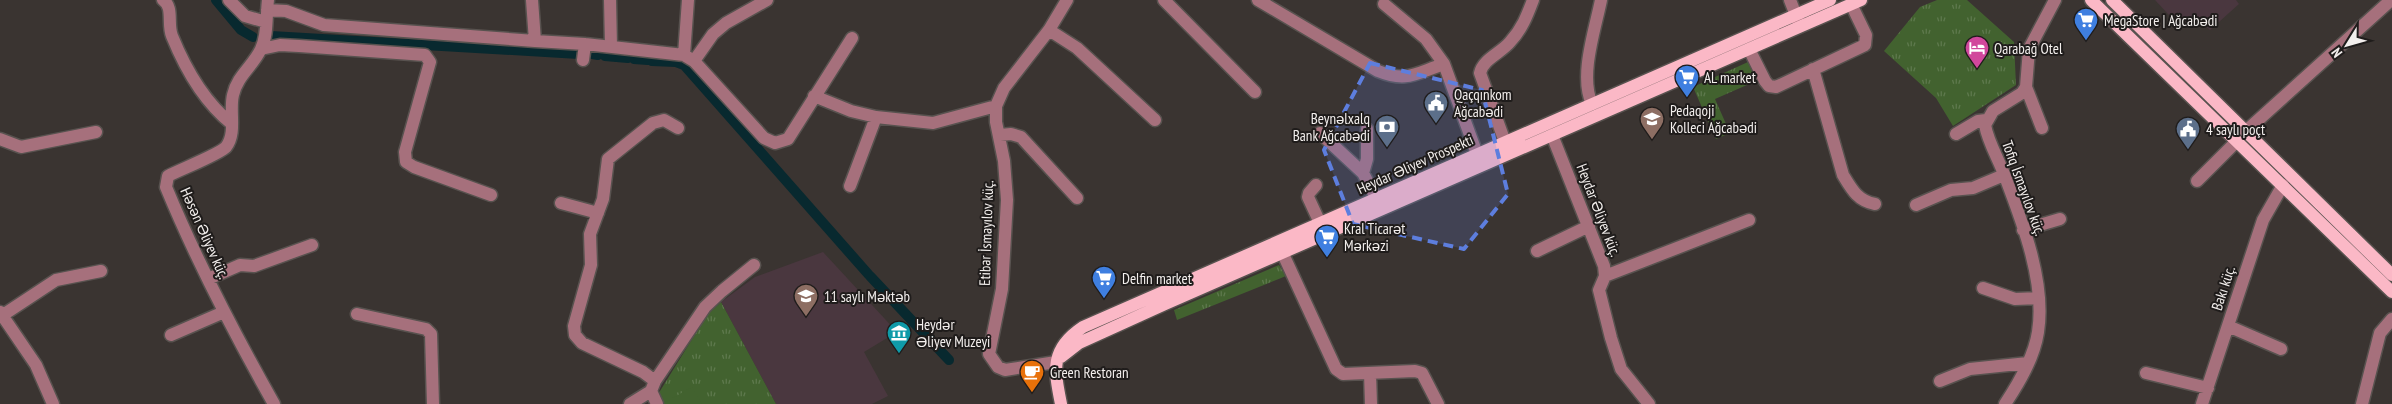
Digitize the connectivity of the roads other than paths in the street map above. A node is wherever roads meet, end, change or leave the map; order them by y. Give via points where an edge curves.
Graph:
1 (163, 0) edge
2 (229, 0) edge
3 (532, 0) edge
4 (610, 0) edge
5 (688, 0) edge
6 (767, 0) edge
7 (1067, 0) edge
8 (1164, 0) edge
9 (1258, 0) edge
10 (1533, 0) edge
11 (1601, 0) edge
12 (1790, 0) edge
13 (1830, 0) edge
14 (2055, 0) edge
15 (2091, 0) edge
16 (2112, 0) edge
17 (2391, 0) edge
18 (1856, 2) edge
19 (1384, 4) dead end
20 (267, 11) edge
21 (1798, 21) junction
22 (1049, 30) junction
23 (852, 38) dead end
24 (535, 41) junction
25 (585, 44) junction
26 (611, 46) junction
27 (261, 49) junction
28 (1749, 49) junction
29 (689, 58) junction
30 (583, 60) dead end
31 (1444, 64) junction
32 (1813, 70) junction
33 (2026, 86) junction
34 (1256, 92) dead end
35 (814, 96) junction
36 (1592, 104) junction
37 (996, 106) junction
38 (876, 117) junction
39 (1155, 120) dead end
40 (1986, 120) junction
41 (232, 124) junction
42 (678, 128) dead end
43 (2042, 128) dead end
44 (1367, 129) dead end
45 (96, 132) dead end
46 (1320, 133) dead end
47 (1956, 134) dead end
48 (1000, 135) junction
49 (1552, 135) junction
50 (2242, 136) junction
51 (0, 139) edge
52 (1505, 142) junction
53 (1477, 154) junction
54 (1363, 173) junction
55 (2004, 175) junction
56 (2197, 181) dead end
57 (1316, 184) dead end
58 (2283, 185) junction
59 (850, 186) dead end
60 (491, 195) dead end
61 (1077, 198) dead end
62 (1376, 198) junction
63 (561, 202) dead end
64 (1875, 204) dead end
65 (1916, 205) dead end
66 (598, 213) junction
67 (2060, 219) dead end
68 (1749, 220) dead end
69 (1320, 223) junction
70 (1589, 226) junction
71 (2023, 230) junction
72 (312, 245) dead end
73 (1537, 251) dead end
74 (1283, 254) junction
75 (2372, 264) junction
76 (754, 266) dead end
77 (101, 271) dead end
78 (2392, 275) edge
79 (1605, 276) junction
80 (208, 279) junction
81 (1983, 288) dead end
82 (2392, 292) edge
83 (2039, 298) junction
84 (224, 312) junction
85 (2, 314) edge
86 (357, 314) dead end
87 (2392, 319) edge
88 (2228, 326) junction
89 (172, 335) dead end
90 (2281, 348) dead end
91 (1056, 362) junction
92 (2028, 363) junction
93 (1370, 372) junction
94 (2146, 373) dead end
95 (1940, 381) dead end
96 (653, 386) junction
97 (2208, 388) junction
98 (53, 404) edge
99 (274, 404) edge
100 (434, 404) edge
101 (630, 404) edge
102 (657, 404) edge
103 (1061, 404) edge
104 (1372, 404) edge
105 (1438, 404) edge
106 (1648, 404) edge
107 (2004, 404) edge
108 (2202, 404) edge
109 (2362, 404) edge

1 - 41 street via 169,9 170,30 182,59 210,101
2 - 20 street via 245,16
3 - 24 street
4 - 26 street
5 - 29 street
6 - 29 street via 726,23
7 - 22 street
8 - 34 street
9 - 31 street via 1394,78 1404,78
10 - 52 street via 1524,24 1509,44 1482,65 1480,73
11 - 36 street via 1587,73 1586,86
12 - 21 street
13 - 21 main road, Heydar Əliyev Prospekti
14 - 33 street via 2029,49
15 - 50 main road
16 - 50 main road
17 - 50 street
18 - 21 main road
18 - 32 street via 1866,34 1865,45
19 - 31 street via 1426,38
20 - 24 street via 286,11 324,25
20 - 27 street
21 - 28 main road
21 - 36 main road, Heydar Əliyev Prospekti
22 - 37 street via 1004,88
22 - 39 street via 1077,48
23 - 35 street
24 - 25 street
25 - 26 street
25 - 30 street
26 - 29 street
27 - 41 street, Həsən Əliyev küç. via 234,91
27 - 60 street via 280,45 425,55 430,62 405,152 406,162 414,168
28 - 32 street via 1768,86 1776,87
28 - 49 main road
29 - 35 street via 764,138 775,143 788,138
31 - 53 street
32 - 64 street via 1843,175 1852,191 1864,202
33 - 40 street
33 - 43 street
35 - 38 street
36 - 52 main road, Heydar Əliyev Prospekti
37 - 38 street via 932,123
37 - 48 street, Etibar İsmayılov küç.
38 - 59 street
40 - 47 street
40 - 55 street, Tofiq İsmayılov küç. via 1986,130
41 - 80 street, Həsən Əliyev küç. via 225,149 168,176 166,187
42 - 66 street via 664,120 653,123 608,159
44 - 54 street via 1367,159
45 - 51 street via 21,147
46 - 54 street
48 - 61 street via 1021,137
48 - 91 street, Etibar İsmayılov küç. via 1007,200 1002,289 989,354 998,367 1005,370
49 - 70 street, Heydar Əliyev küç.
49 - 74 main road
50 - 56 street
50 - 58 main road
50 - 75 main road
52 - 53 main road, Heydar Əliyev Prospekti
53 - 62 main road, Heydar Əliyev Prospekti
54 - 62 street
55 - 65 street via 1973,188 1951,190
55 - 71 street, Tofiq İsmayılov küç.
57 - 69 street via 1308,197
58 - 75 main road
58 - 88 street, Bakı küç. via 2263,220
62 - 69 main road, Heydar Əliyev Prospekti
63 - 66 street
66 - 96 street via 590,234 591,265 574,326 576,335 582,343 643,372
67 - 71 street
68 - 79 street
69 - 91 main road, Heydar Əliyev Prospekti via 1083,327 1063,344
70 - 73 street
70 - 79 street, Heydar Əliyev küç.
71 - 83 street, Tofiq İsmayılov küç.
72 - 80 street via 254,266 240,264
74 - 91 main road via 1080,343
74 - 93 street via 1336,369 1343,374
75 - 78 main road
75 - 82 main road
76 - 96 street via 705,307
77 - 85 street via 56,280
79 - 106 street, Heydar Əliyev küç. via 1599,290 1610,338 1621,369
80 - 84 street, Həsən Əliyev küç.
81 - 83 street via 2015,299
83 - 92 street, Tofiq İsmayılov küç. via 2038,333
84 - 89 street
84 - 99 street, Həsən Əliyev küç.
85 - 98 street via 36,365
86 - 100 street via 426,329 431,334
87 - 109 street via 2380,333
88 - 90 street
88 - 97 street, Bakı küç.
91 - 103 main road
92 - 95 street via 1970,369
92 - 107 street, Tofiq İsmayılov küç.
93 - 104 street
93 - 105 street via 1422,373
94 - 97 street
96 - 101 street
96 - 102 street
97 - 108 street, Bakı küç.

